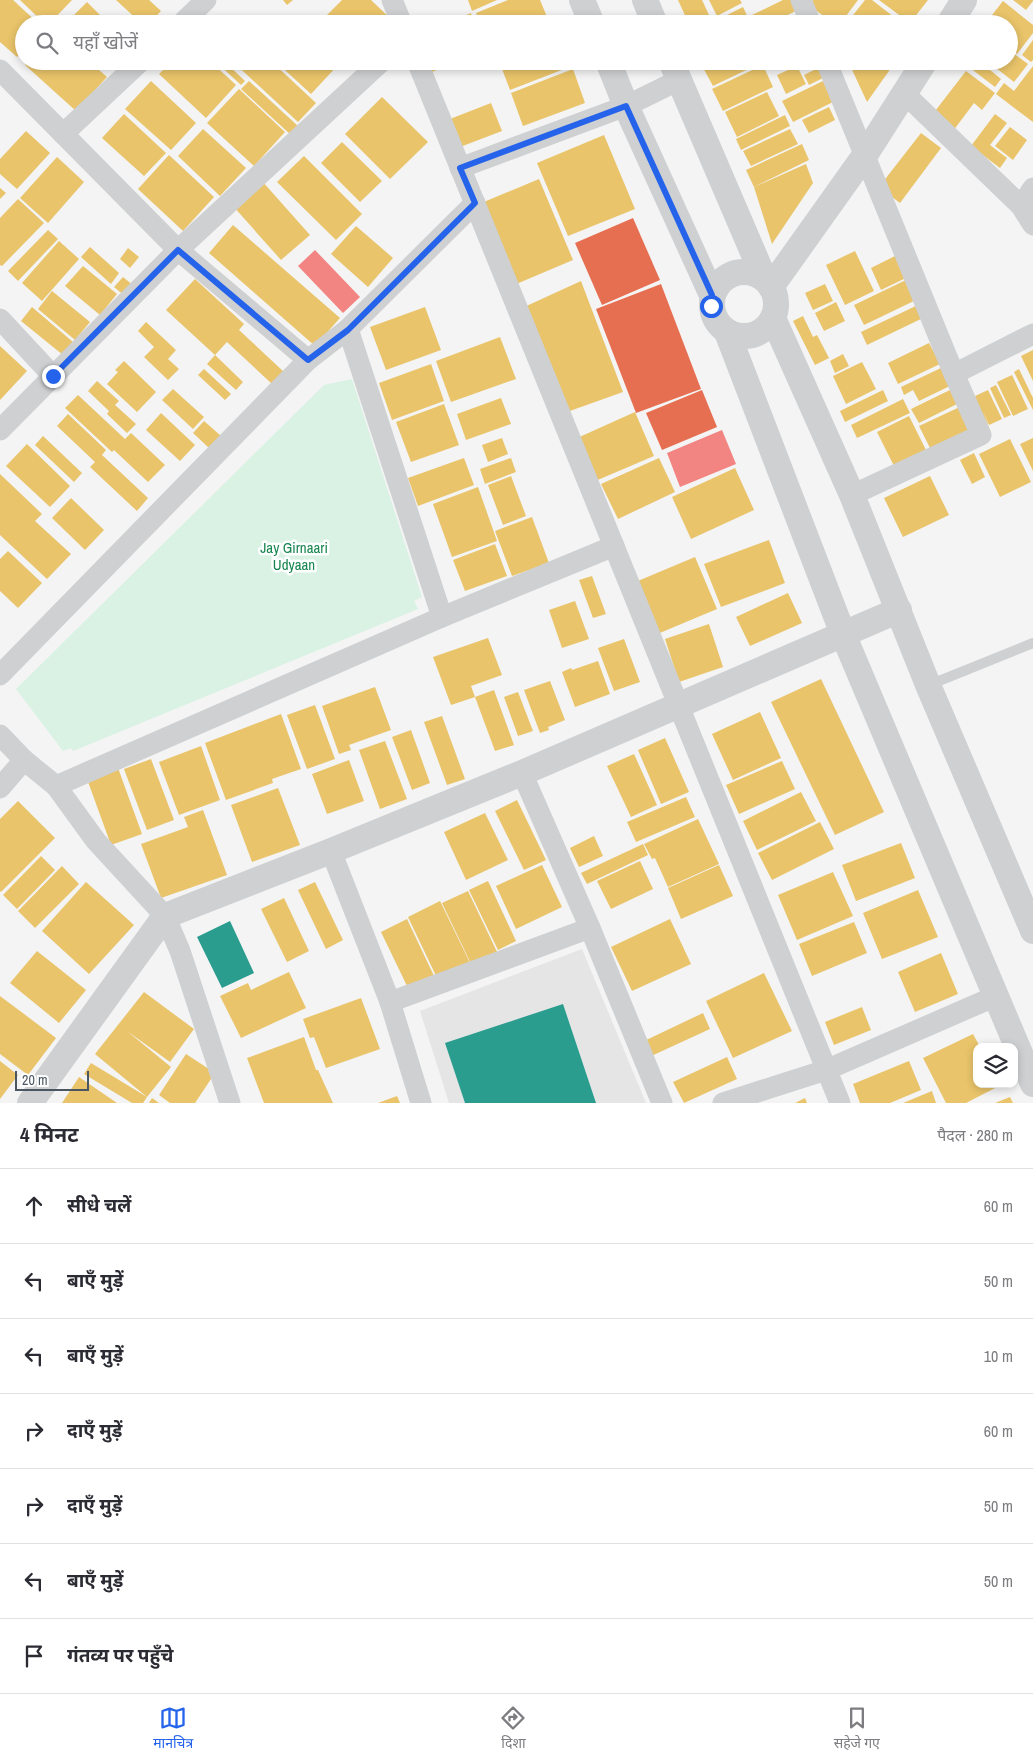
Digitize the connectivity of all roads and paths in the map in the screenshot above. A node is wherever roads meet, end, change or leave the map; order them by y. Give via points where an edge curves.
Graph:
1 (206, 0) edge
2 (392, 0) edge
3 (582, 0) edge
4 (645, 0) edge
5 (964, 0) edge
6 (190, 15) edge
7 (398, 15) edge
8 (588, 15) edge
9 (651, 15) edge
10 (955, 15) edge
11 (0, 70) edge
12 (131, 70) edge
13 (372, 70) edge
14 (421, 70) edge
15 (612, 70) edge
16 (675, 70) edge
17 (830, 70) edge
18 (919, 70) edge
19 (904, 93) junction
20 (626, 106) junction
21 (63, 134) junction
22 (864, 155) junction
23 (460, 168) junction
24 (1033, 188) edge
25 (475, 203) junction
26 (1021, 206) junction
27 (1033, 225) edge
28 (178, 250) junction
29 (768, 283) junction
30 (712, 295) junction
31 (773, 318) junction
32 (0, 319) edge
33 (348, 330) junction
34 (727, 332) junction
35 (1033, 334) edge
36 (308, 360) junction
37 (954, 374) junction
38 (53, 376) junction
39 (0, 430) edge
40 (852, 495) junction
41 (614, 546) junction
42 (899, 610) junction
43 (442, 617) junction
44 (843, 634) junction
45 (1033, 643) edge
46 (0, 675) edge
47 (928, 685) junction
48 (678, 704) junction
49 (0, 734) edge
50 (24, 760) junction
51 (522, 772) junction
52 (56, 786) junction
53 (0, 788) edge
54 (330, 852) junction
55 (165, 916) junction
56 (590, 928) junction
57 (1033, 931) edge
58 (996, 996) junction
59 (390, 1002) junction
60 (826, 1070) junction
61 (1033, 1084) edge
62 (30, 1103) edge
63 (230, 1103) edge
64 (421, 1103) edge
65 (662, 1103) edge
66 (723, 1103) edge
67 (840, 1103) edge

1 - 6 street
2 - 7 street
3 - 8 street
4 - 9 street
5 - 10 street
11 - 21 street
12 - 21 street
13 - 28 street
14 - 23 street
15 - 20 street
16 - 20 street
16 - 29 street
17 - 22 street
18 - 19 street
19 - 22 street
19 - 26 street
20 - 23 street
20 - 30 street
21 - 28 street
22 - 29 street
22 - 37 street
23 - 25 street
24 - 26 street
25 - 33 street
25 - 41 street
26 - 27 street
28 - 36 street
28 - 38 street
29 - 30 street via 755,273 733,272 716,285
29 - 31 street via 776,297
30 - 34 street via 714,316
31 - 34 street via 767,327 753,334 738,336
31 - 40 street
32 - 38 street
33 - 36 street
33 - 43 street
34 - 44 street
35 - 37 street
36 - 46 street
37 - 40 street via 981,436
38 - 39 street
40 - 42 street
41 - 43 street
41 - 48 street
42 - 44 street
42 - 47 street
43 - 52 street
44 - 48 street
44 - 58 street
45 - 47 lane
47 - 57 street
48 - 51 street
48 - 60 street
49 - 50 street
50 - 52 street
50 - 53 street
51 - 54 street
51 - 56 street
52 - 55 street via 96,841
54 - 55 street
54 - 59 street
55 - 62 street
55 - 63 street
56 - 59 street
56 - 65 street
58 - 60 street
58 - 61 street
59 - 64 street
60 - 66 street
60 - 67 street

